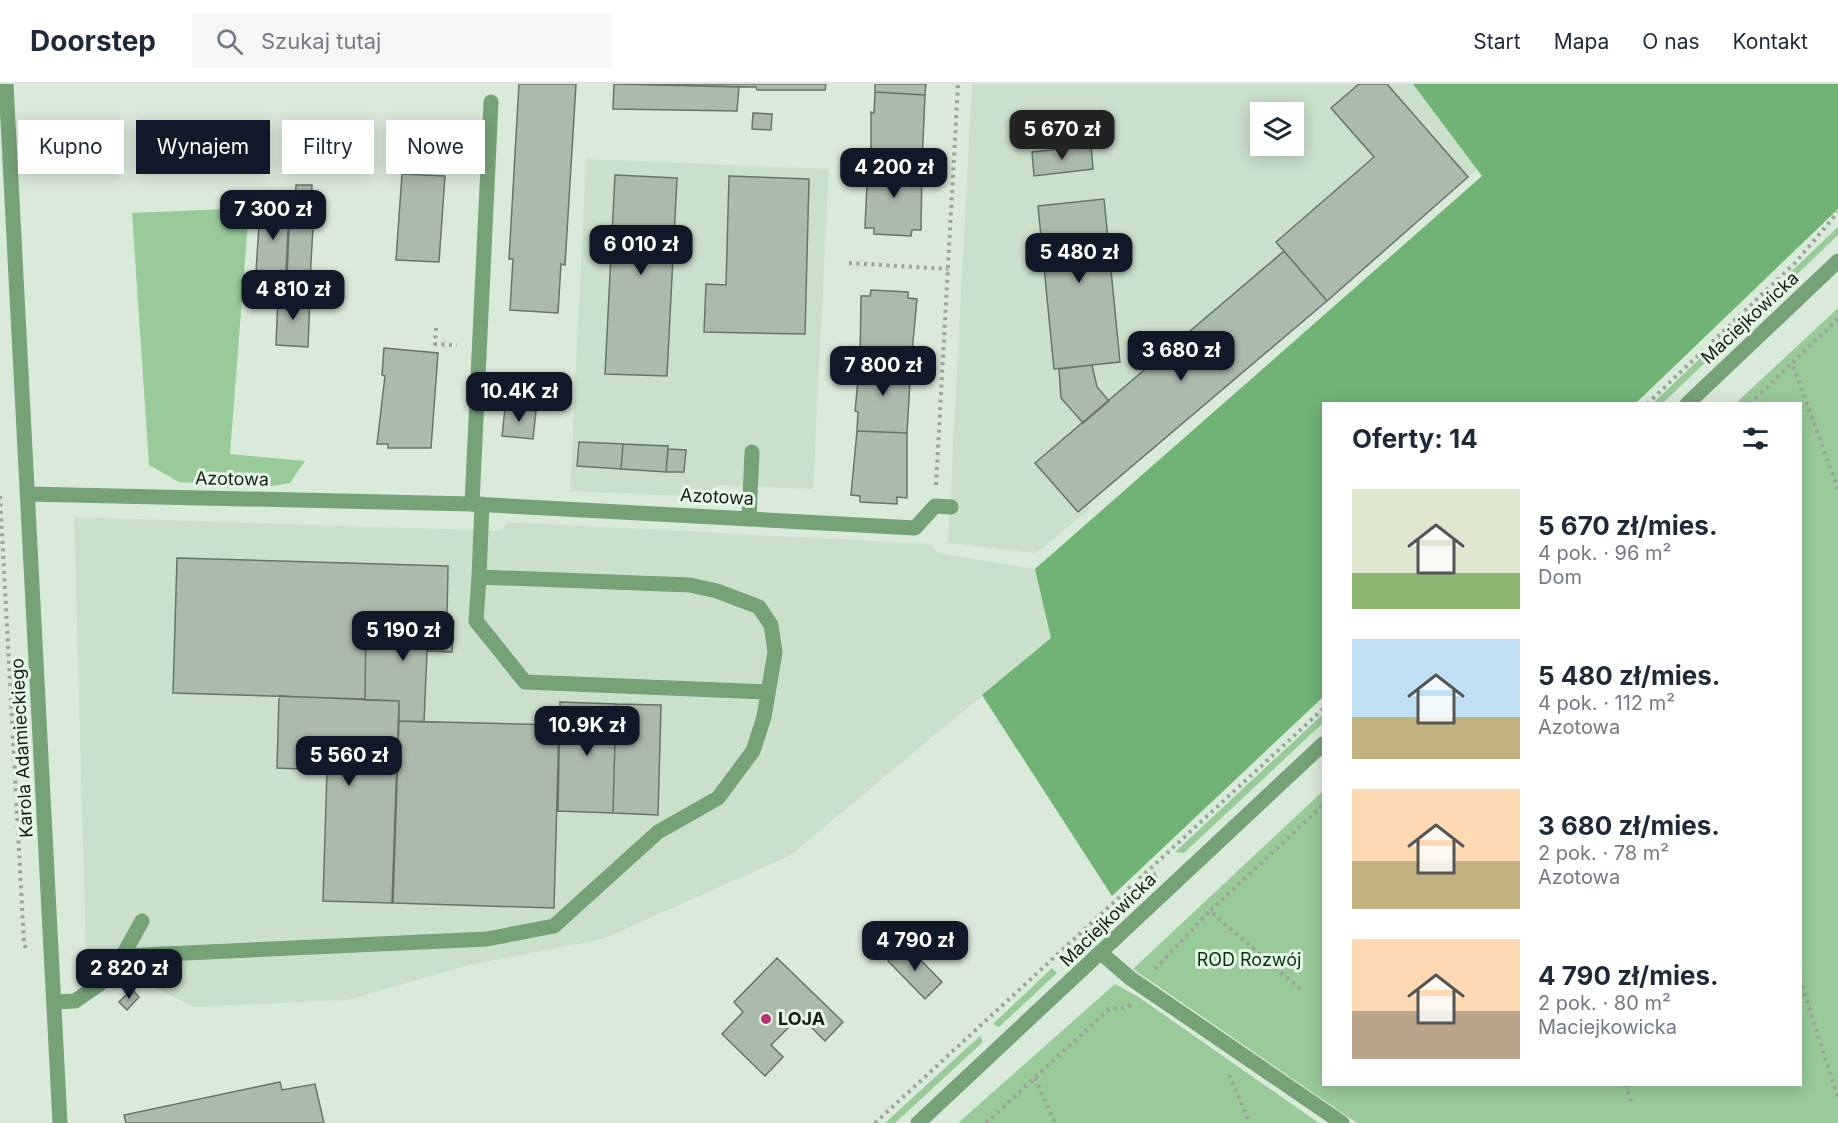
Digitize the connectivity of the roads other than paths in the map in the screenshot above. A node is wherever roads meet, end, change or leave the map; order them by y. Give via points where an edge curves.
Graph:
1 (6, 84) edge
2 (491, 102) dead end
3 (1838, 261) edge
4 (1689, 402) edge
5 (752, 452) dead end
6 (28, 494) junction
7 (477, 504) junction
8 (951, 507) dead end
9 (749, 519) junction
10 (479, 577) junction
11 (767, 692) junction
12 (1322, 745) edge
13 (142, 921) dead end
14 (1101, 953) junction
15 (122, 956) junction
16 (54, 1002) junction
17 (60, 1123) edge
18 (918, 1123) edge
19 (1342, 1123) edge

1 - 6 street, Karola Adamieckiego
2 - 7 street via 479,345
3 - 4 street, Maciejkowicka
5 - 9 street
6 - 7 street, Azotowa
6 - 16 street, Karola Adamieckiego
7 - 9 street, Azotowa
7 - 10 street
8 - 9 street, Azotowa via 935,506 915,528
10 - 11 street via 476,621 525,682
10 - 11 street via 690,585 759,607 771,625 775,652
11 - 15 street via 753,751 718,798 658,832 554,926 487,939
12 - 14 street, Maciejkowicka
13 - 15 street
14 - 18 street, Maciejkowicka
14 - 19 street via 1142,987
15 - 16 street via 101,983 75,1001
16 - 17 street, Karola Adamieckiego

